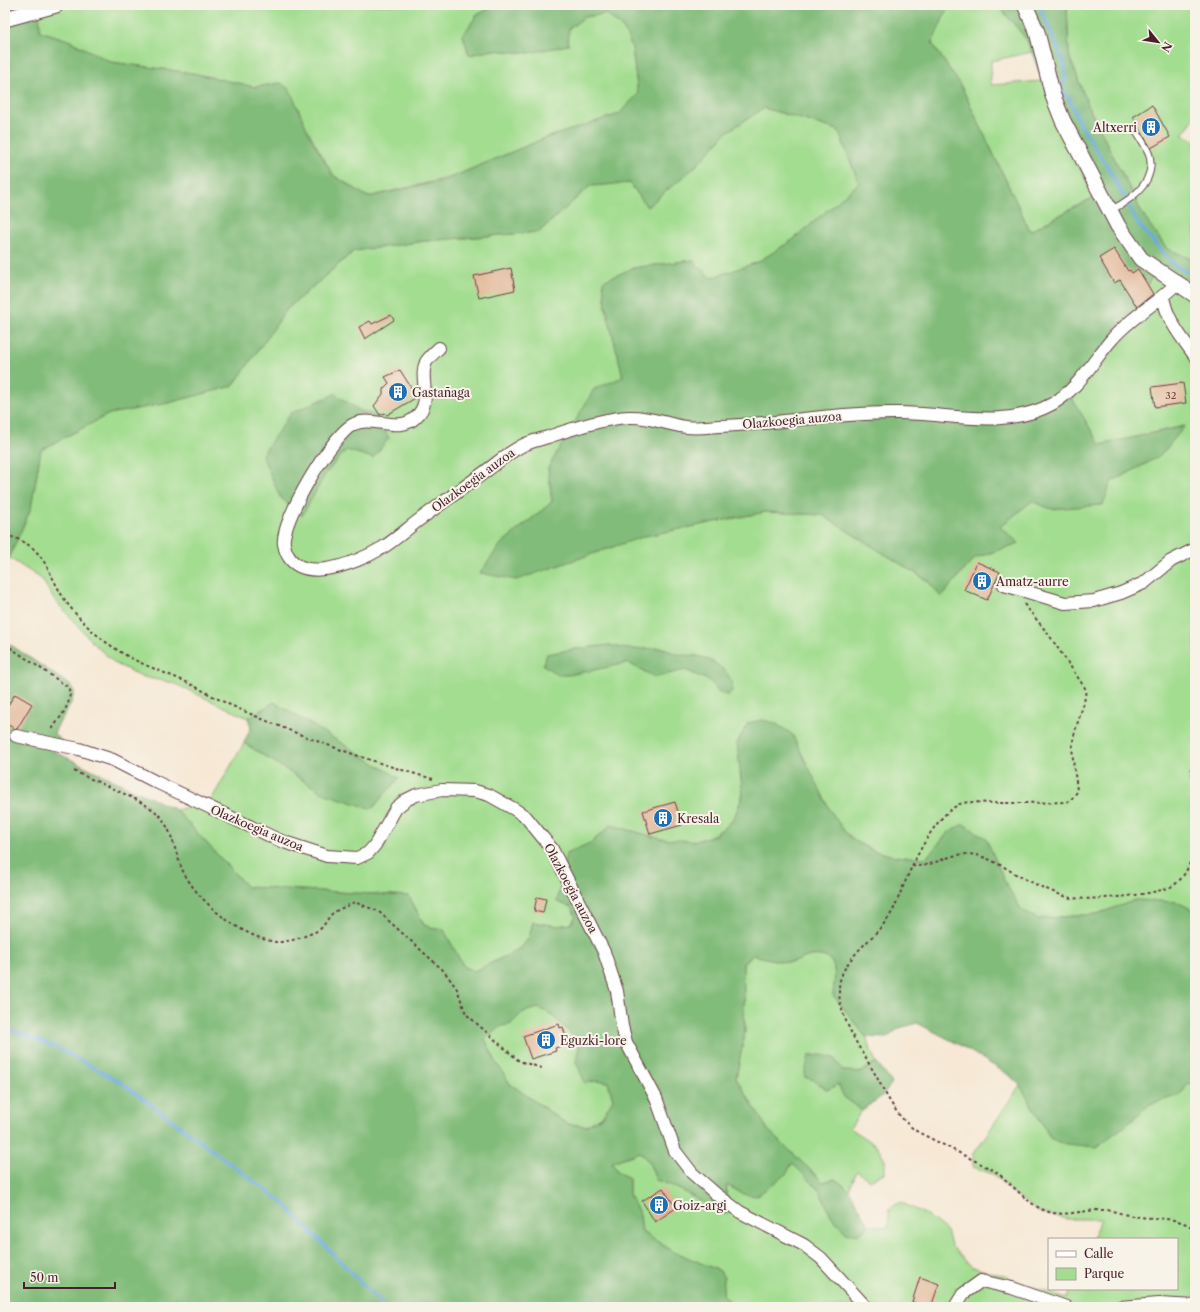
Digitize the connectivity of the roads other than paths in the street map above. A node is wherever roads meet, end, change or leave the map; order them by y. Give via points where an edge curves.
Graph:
1 (56, 5) edge
2 (1025, 5) edge
3 (5, 19) edge
4 (1135, 130) dead end
5 (1114, 209) junction
6 (1177, 283) junction
7 (1195, 295) edge
8 (1163, 296) junction
9 (439, 348) dead end
10 (1195, 356) edge
11 (1195, 549) edge
12 (1004, 585) dead end
13 (16, 736) dead end
14 (1195, 1306) edge
15 (866, 1307) edge
16 (955, 1307) edge
17 (1066, 1307) edge
18 (1120, 1307) edge

1 - 3 street
2 - 5 street via 1037,32 1053,96 1063,121
4 - 5 lane via 1150,157 1150,170 1146,183 1130,200
5 - 6 street via 1123,234 1141,259
6 - 7 street
6 - 8 street, Olazkoegia auzoa
8 - 9 street, Olazkoegia auzoa via 1115,336 1071,390 1052,404 1033,412 999,419 903,413 839,415 684,427 630,416 574,428 520,446 381,548 338,566 320,570 308,570 298,566 284,545 284,536 304,489 329,447 351,425 364,420 394,425 416,417 426,394 423,377 427,361
8 - 10 street via 1164,306 1175,327
11 - 12 street via 1171,561 1144,583 1094,601 1065,603
13 - 15 street, Olazkoegia auzoa via 113,760 281,841 327,856 357,858 368,853 396,808 416,795 442,790 475,791 489,795 520,813 552,849 604,952 617,991 626,1042 656,1098 675,1151 692,1173 740,1212 804,1245 821,1258
14 - 18 street via 1159,1304
16 - 17 street via 963,1294 981,1281 1012,1288

